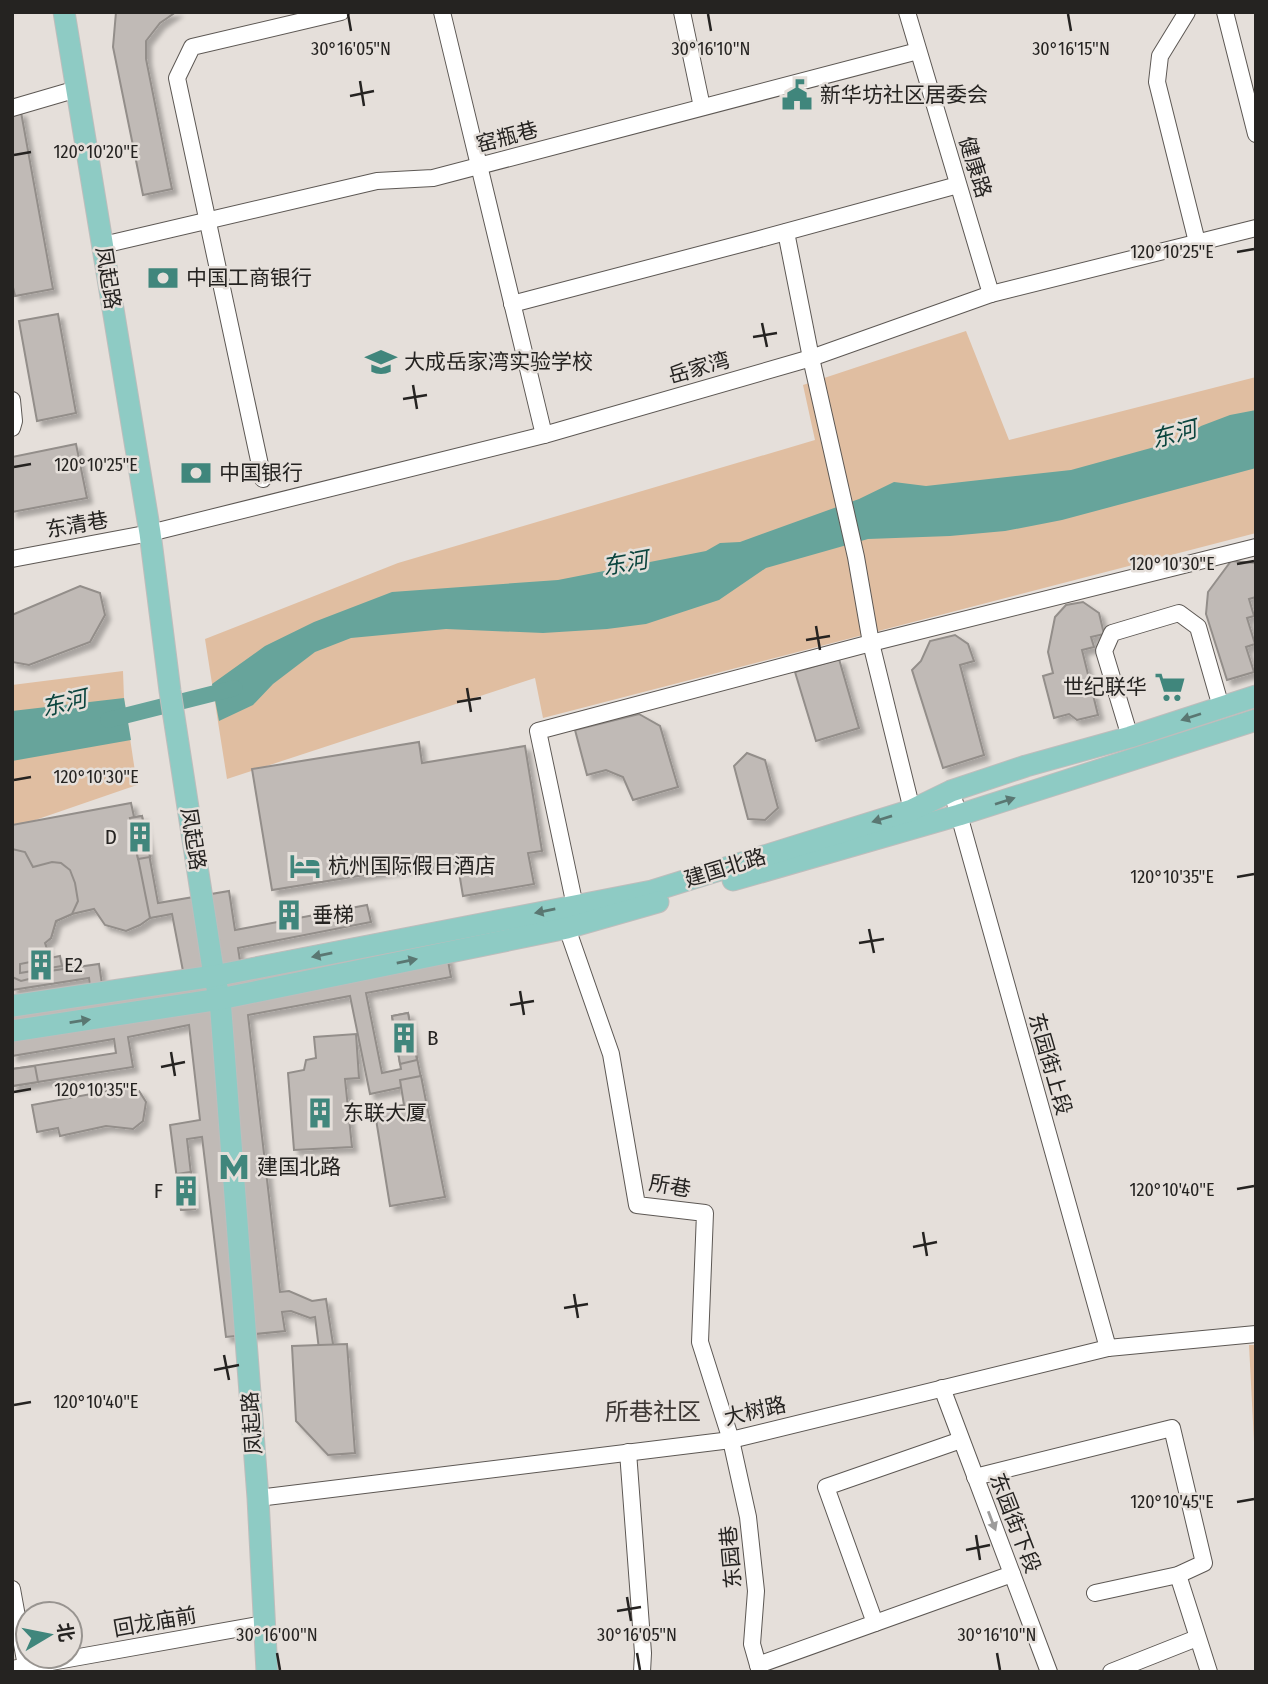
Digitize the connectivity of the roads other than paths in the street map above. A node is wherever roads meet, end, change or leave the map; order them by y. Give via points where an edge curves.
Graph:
1 (64, 12) edge
2 (341, 12) edge
3 (442, 12) edge
4 (682, 12) edge
5 (906, 12) edge
6 (1187, 12) edge
7 (1226, 12) edge
8 (918, 51) junction
9 (77, 89) junction
10 (702, 107) junction
11 (12, 108) edge
12 (1253, 117) edge
13 (1256, 134) edge
14 (479, 166) junction
15 (958, 185) junction
16 (208, 221) junction
17 (1256, 228) edge
18 (786, 232) junction
19 (1197, 242) junction
20 (103, 245) junction
21 (991, 294) junction
22 (512, 304) junction
23 (811, 358) junction
24 (12, 400) edge
25 (12, 428) edge
26 (544, 435) junction
27 (263, 479) dead end
28 (150, 533) junction
29 (1256, 547) edge
30 (12, 559) edge
31 (871, 643) junction
32 (1256, 696) edge
33 (1221, 707) junction
34 (1256, 720) edge
35 (1130, 737) junction
36 (951, 791) junction
37 (912, 810) junction
38 (959, 815) junction
39 (575, 906) junction
40 (566, 928) junction
41 (214, 976) junction
42 (220, 999) junction
43 (12, 1006) edge
44 (12, 1031) edge
45 (1256, 1334) edge
46 (1108, 1348) junction
47 (942, 1388) junction
48 (731, 1440) junction
49 (961, 1440) junction
50 (628, 1452) junction
51 (975, 1477) junction
52 (258, 1497) junction
53 (1012, 1574) junction
54 (1178, 1575) junction
55 (12, 1589) edge
56 (1095, 1593) dead end
57 (14, 1612) edge
58 (875, 1623) junction
59 (264, 1624) junction
60 (1197, 1638) junction
61 (84, 1656) edge
62 (759, 1668) edge
63 (267, 1672) edge
64 (642, 1672) edge
65 (1049, 1672) edge
66 (1111, 1672) edge
67 (1209, 1672) edge

1 - 9 main road, 凤起路
2 - 16 street via 192,47 177,78
3 - 14 street
4 - 10 street
5 - 8 street, 健康路
6 - 19 street via 1160,56 1157,82
7 - 12 street
8 - 10 street, 窑瓶巷
8 - 15 street, 健康路
9 - 11 street
9 - 20 main road, 凤起路
10 - 14 street, 窑瓶巷
12 - 13 street
14 - 16 street, 窑瓶巷 via 433,178 377,181
14 - 22 street
15 - 18 street
15 - 21 street, 健康路
16 - 20 street, 窑瓶巷
16 - 27 street
17 - 19 street, 岳家湾
18 - 22 street
18 - 23 street
19 - 21 street, 岳家湾
20 - 28 main road, 凤起路
21 - 23 street, 岳家湾
22 - 26 street
23 - 26 street, 岳家湾
23 - 31 street
24 - 25 street
26 - 28 street, 岳家湾
28 - 30 street, 东清巷
28 - 41 main road, 凤起路
29 - 31 street
31 - 37 street
31 - 39 street via 538,731
32 - 33 main road, 建国北路
33 -> 35 main road, 建国北路
33 - 35 street via 1198,627 1179,613 1112,633 1104,651
38 -> 34 main road, 建国北路
35 - 36 main road, 建国北路
36 - 37 main road, 建国北路
36 - 38 street, 东园街上段
37 -> 39 main road, 建国北路 via 652,891
38 - 40 main road, 建国北路
38 - 46 street, 东园街上段
39 -> 41 main road, 建国北路
42 -> 40 main road, 建国北路
40 - 48 street, 所巷 via 611,1054 637,1205 705,1213 700,1342
41 - 42 main road, 凤起路
41 - 43 main road, 建国北路
44 -> 42 main road, 建国北路
42 - 52 main road, 凤起路
45 - 46 street, 大树路
46 - 47 street, 大树路
47 - 48 street, 大树路
47 - 49 street, 东园街下段
48 - 50 street, 大树路
48 - 62 street, 东园巷 via 748,1517 756,1591 751,1644
49 - 51 street, 东园街下段
49 - 58 street via 826,1487
50 - 52 street, 大树路
50 - 64 street
51 -> 53 street, 东园街下段
51 - 54 street via 1171,1428 1204,1563
52 - 59 main road, 凤起路
53 - 58 street
53 - 65 street, 东园街下段
54 - 56 street
54 - 60 street
55 - 57 street
58 - 62 street
59 - 61 street, 回龙庙前
59 - 63 main road, 凤起路
60 - 66 street
60 - 67 street

